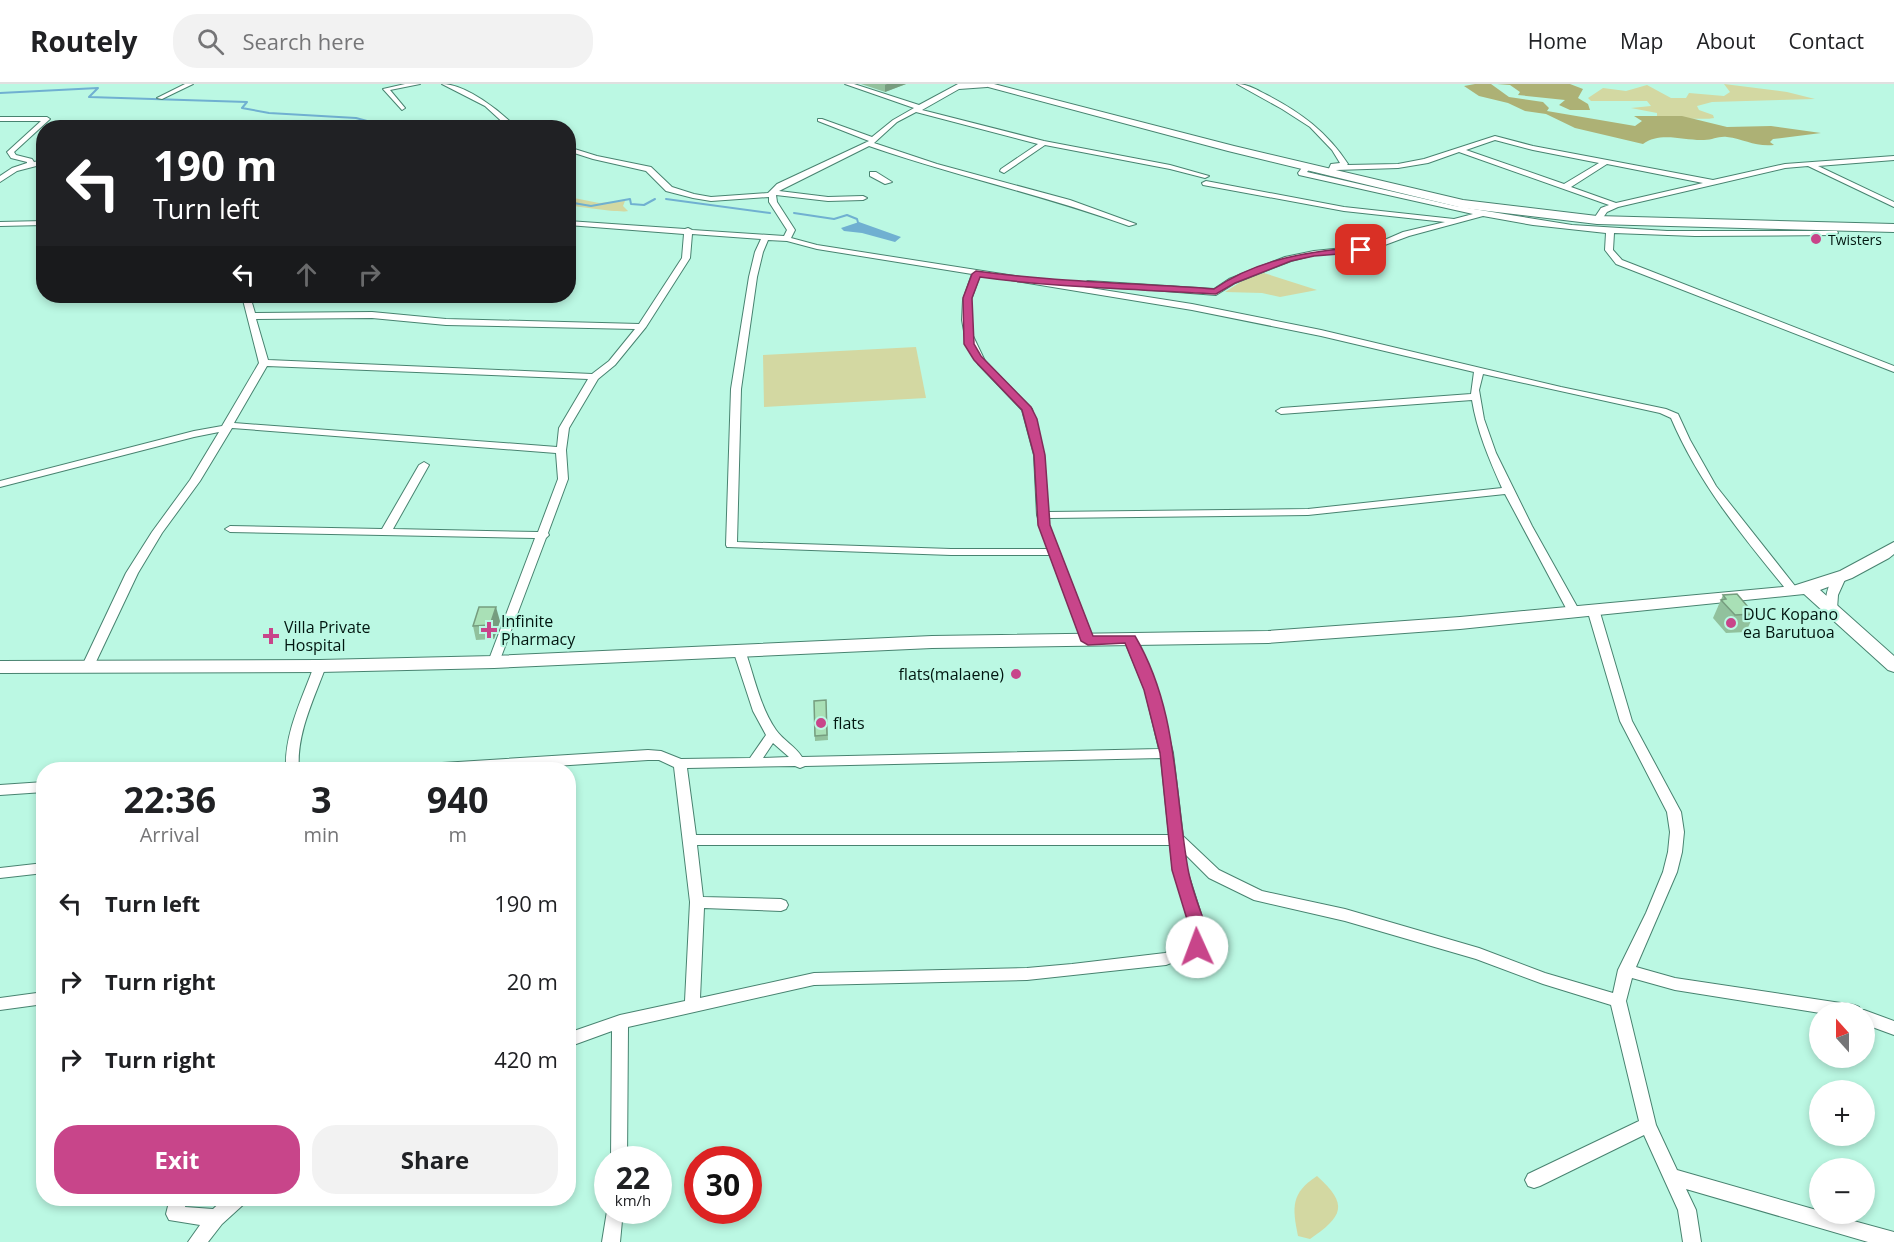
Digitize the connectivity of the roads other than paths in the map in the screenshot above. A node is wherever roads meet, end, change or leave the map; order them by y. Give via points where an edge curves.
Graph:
1 (190, 84) edge
2 (417, 84) edge
3 (446, 84) edge
4 (848, 84) edge
5 (1240, 84) edge
6 (985, 85) edge
7 (960, 86) edge
8 (160, 98) dead end
9 (402, 108) dead end
10 (918, 109) junction
11 (0, 119) edge
12 (46, 120) edge
13 (505, 120) edge
14 (820, 120) dead end
15 (36, 129) edge
16 (871, 142) junction
17 (1044, 143) junction
18 (1459, 150) junction
19 (576, 152) edge
20 (1894, 158) edge
21 (1607, 161) junction
22 (36, 164) edge
23 (1808, 164) junction
24 (31, 165) junction
25 (1307, 167) junction
26 (1004, 171) dead end
27 (1332, 171) junction
28 (873, 174) dead end
29 (0, 180) edge
30 (888, 182) dead end
31 (1712, 182) junction
32 (1567, 186) junction
33 (771, 194) junction
34 (863, 198) dead end
35 (1894, 205) edge
36 (1616, 206) junction
37 (1482, 215) junction
38 (1597, 220) junction
39 (1455, 221) junction
40 (1894, 222) edge
41 (36, 223) edge
42 (576, 223) edge
43 (1717, 223) junction
44 (0, 224) edge
45 (1132, 224) dead end
46 (1806, 224) junction
47 (1894, 228) edge
48 (688, 230) junction
49 (1610, 231) junction
50 (1726, 233) junction
51 (1834, 233) dead end
52 (766, 236) junction
53 (787, 239) junction
54 (976, 274) junction
55 (1039, 283) junction
56 (248, 303) edge
57 (253, 316) junction
58 (642, 327) junction
59 (264, 363) junction
60 (1479, 369) junction
61 (1894, 369) edge
62 (594, 377) junction
63 (1473, 397) junction
64 (1281, 411) dead end
65 (227, 427) junction
66 (561, 450) junction
67 (424, 465) dead end
68 (0, 484) edge
69 (1508, 490) junction
70 (1042, 515) junction
71 (230, 529) dead end
72 (385, 532) junction
73 (544, 535) junction
74 (1894, 547) edge
75 (1054, 552) junction
76 (1841, 575) junction
77 (1801, 590) junction
78 (1593, 609) junction
79 (1831, 609) junction
80 (1573, 610) junction
81 (1130, 639) junction
82 (1088, 641) junction
83 (739, 650) junction
84 (494, 662) junction
85 (88, 666) junction
86 (320, 666) junction
87 (1894, 666) edge
88 (0, 667) edge
89 (772, 735) junction
90 (1167, 753) junction
91 (291, 762) edge
92 (537, 762) edge
93 (753, 763) junction
94 (800, 763) junction
95 (680, 764) junction
96 (36, 788) edge
97 (0, 790) edge
98 (688, 840) junction
99 (1179, 840) junction
100 (36, 869) edge
101 (0, 873) edge
102 (697, 902) junction
103 (781, 905) dead end
104 (1626, 970) junction
105 (36, 999) edge
106 (1618, 1001) junction
107 (0, 1004) edge
108 (692, 1005) junction
109 (1809, 1005) edge
110 (1875, 1021) edge
111 (620, 1022) junction
112 (1894, 1028) edge
113 (576, 1037) edge
114 (1648, 1125) junction
115 (619, 1146) edge
116 (1670, 1176) junction
117 (1534, 1180) dead end
118 (177, 1206) edge
119 (229, 1206) edge
120 (216, 1218) junction
121 (613, 1224) edge
122 (1894, 1241) edge
123 (197, 1242) edge
124 (611, 1242) edge
125 (1692, 1242) edge

1 - 8 street
2 - 9 street via 386,89
3 - 13 street via 487,105
4 - 10 street
5 - 27 street via 1310,123 1344,164
6 - 7 street
6 - 25 main road
7 - 10 street
10 - 16 street via 895,121
10 - 17 street
11 - 12 street
14 - 16 street
15 - 24 street via 10,152 13,158 30,160
16 - 33 street
16 - 45 street via 940,169 1094,209
17 - 26 street
17 - 39 street via 1170,167 1206,180 1344,209
18 - 21 street via 1495,138
18 - 27 street via 1425,161
18 - 32 street
19 - 33 street via 648,169 669,189 693,196 711,199
20 - 23 street
21 - 31 street
21 - 32 street
22 - 24 street
23 - 31 street
23 - 35 street
24 - 29 street via 5,174
25 - 27 main road
25 - 37 street via 1302,173
27 - 38 main road via 1463,204
28 - 30 street
31 - 36 street
32 - 36 street
33 - 34 street
33 - 53 street via 791,230
36 - 38 street via 1604,210
37 - 39 street
37 - 49 street
38 - 43 main road
39 - 55 street via 1374,247 1288,259 1232,281 1216,292 1066,281
40 - 46 main road
41 - 44 street
42 - 48 street
43 - 46 main road
43 - 50 street
46 - 47 main road
48 - 52 street
48 - 58 street via 686,258
49 - 50 street
49 - 61 street via 1609,250 1619,262
50 - 51 street
52 - 53 street
52 - 75 street via 753,277 736,389 731,545
53 - 54 street
54 - 55 street
54 - 70 street via 967,302 969,344 1032,419 1039,455
55 - 60 street via 1321,333
56 - 57 street
57 - 58 street via 372,315 446,322
57 - 59 street
58 - 62 street via 612,363
59 - 62 street
59 - 65 street
60 - 63 street
60 - 77 street via 1675,416 1686,448 1730,511
62 - 66 street via 564,428
63 - 64 street
63 - 69 street
65 - 66 street
65 - 68 street
65 - 85 street via 132,573
66 - 73 street via 563,479
67 - 72 street
69 - 70 street via 1308,512
69 - 80 street
70 - 75 street
71 - 72 street
72 - 73 street
73 - 84 street
74 - 76 main road
75 - 82 street
76 - 77 main road
76 - 79 street
77 - 78 main road
77 - 79 main road
78 - 80 main road
78 - 104 street via 1626,721 1674,812 1679,829 1669,873
79 - 87 main road
80 - 81 main road via 1296,636
81 - 82 main road
81 - 90 street via 1151,690
82 - 83 main road
83 - 84 main road
83 - 89 street via 759,711
84 - 86 main road
85 - 86 main road
85 - 88 main road
86 - 91 street
89 - 93 street
89 - 94 street
90 - 94 street
90 - 99 street
92 - 95 street via 648,755
93 - 94 street
93 - 95 street
95 - 98 street
96 - 97 street
98 - 99 street
98 - 102 street
99 - 106 street via 1214,874 1259,896 1345,915 1479,954
99 - 108 street via 1180,870 1202,939 1197,947 1166,959 1027,974 814,979
100 - 101 street
102 - 103 street
102 - 108 street
104 - 106 street
104 - 109 street via 1675,984
105 - 107 street
106 - 114 street
108 - 111 street
110 - 112 street
111 - 113 street
111 - 115 street
114 - 116 street
114 - 117 street
116 - 122 street
116 - 125 street via 1687,1210
118 - 120 street via 175,1214
119 - 120 street
120 - 123 street
121 - 124 street

